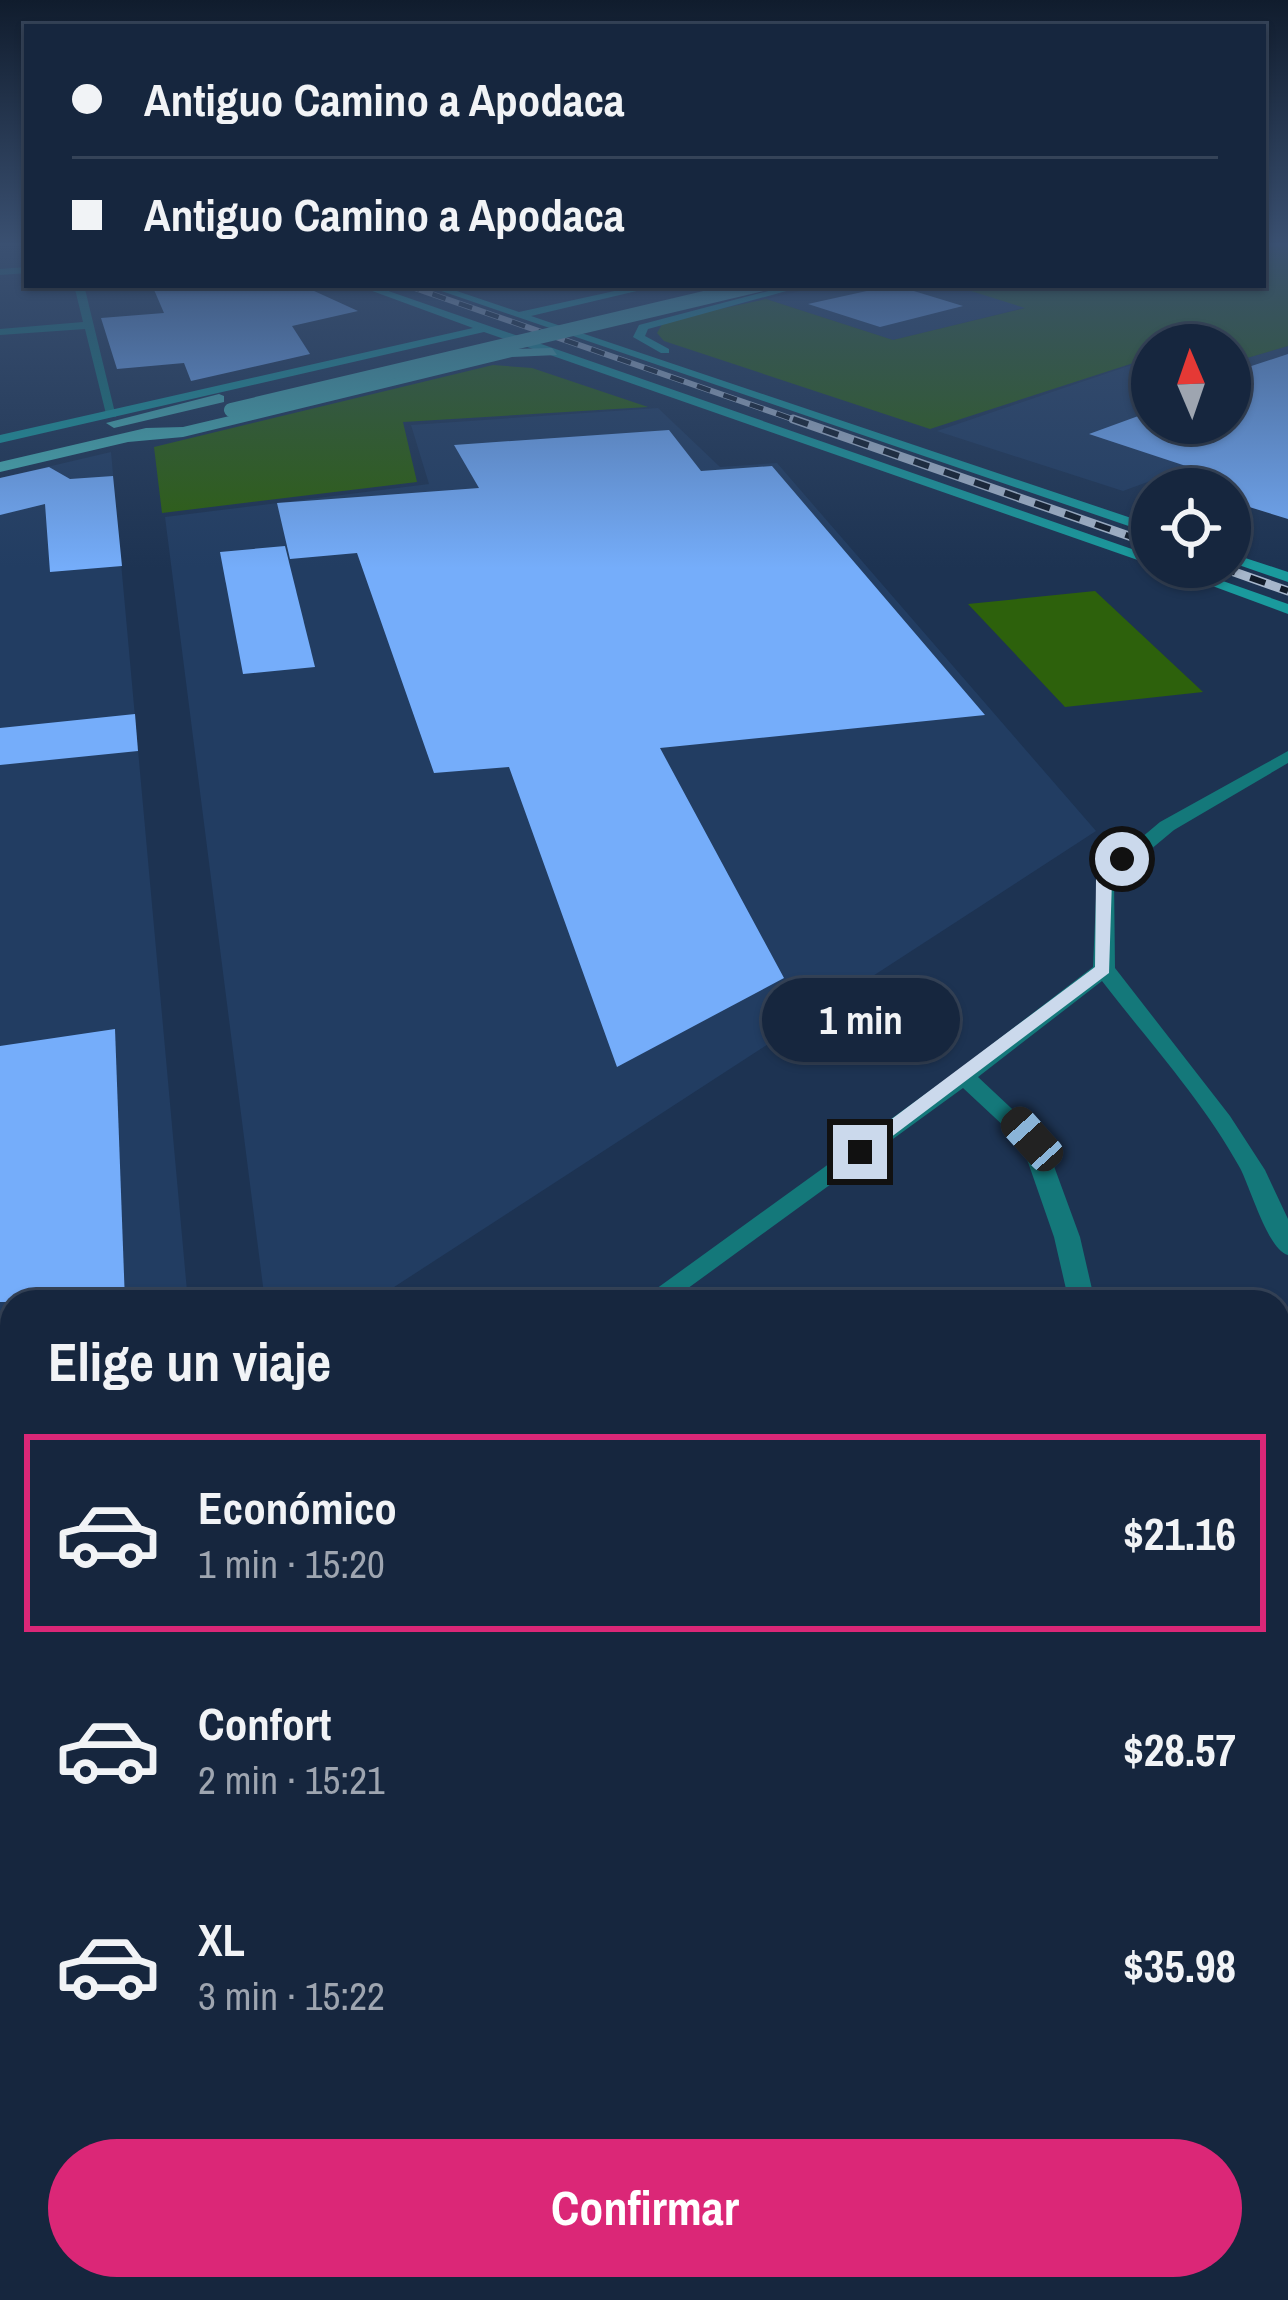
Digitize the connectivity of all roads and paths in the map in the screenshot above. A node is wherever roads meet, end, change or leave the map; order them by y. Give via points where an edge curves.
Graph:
1 (98, 353) edge
2 (373, 353) edge
3 (434, 353) edge
4 (452, 353) edge
5 (534, 353) edge
6 (556, 353) edge
7 (631, 353) edge
8 (672, 353) edge
9 (497, 356) joint
10 (225, 404) junction
11 (112, 414) junction
12 (848, 426) junction
13 (131, 437) junction
14 (5, 445) edge
15 (992, 462) junction
16 (0, 467) edge
17 (1131, 514) edge
18 (1131, 515) edge
19 (1251, 548) edge
20 (1131, 554) edge
21 (1288, 560) edge
22 (1251, 564) edge
23 (1288, 577) edge
24 (1228, 588) edge
25 (1288, 609) edge
26 (1288, 756) edge
27 (1103, 969) junction
28 (964, 1077) junction
29 (1288, 1246) edge
30 (667, 1290) edge
31 (1079, 1290) edge

1 - 11 street
2 - 11 main road
3 - 10 main road
4 - 10 main road, bridge
5 - 9 main road
6 - 20 main road
7 - 12 main road
8 - 15 main road
9 - 13 main road via 183,432
10 - 13 main road
10 - 14 main road
11 - 14 main road
12 - 15 main road
12 - 18 main road
13 - 16 main road
15 - 17 main road
19 - 21 main road
22 - 23 main road
24 - 25 main road
26 - 27 street via 1193,811 1104,879
27 - 28 street
27 - 29 street via 1222,1121
28 - 30 street
28 - 31 street via 1032,1139

